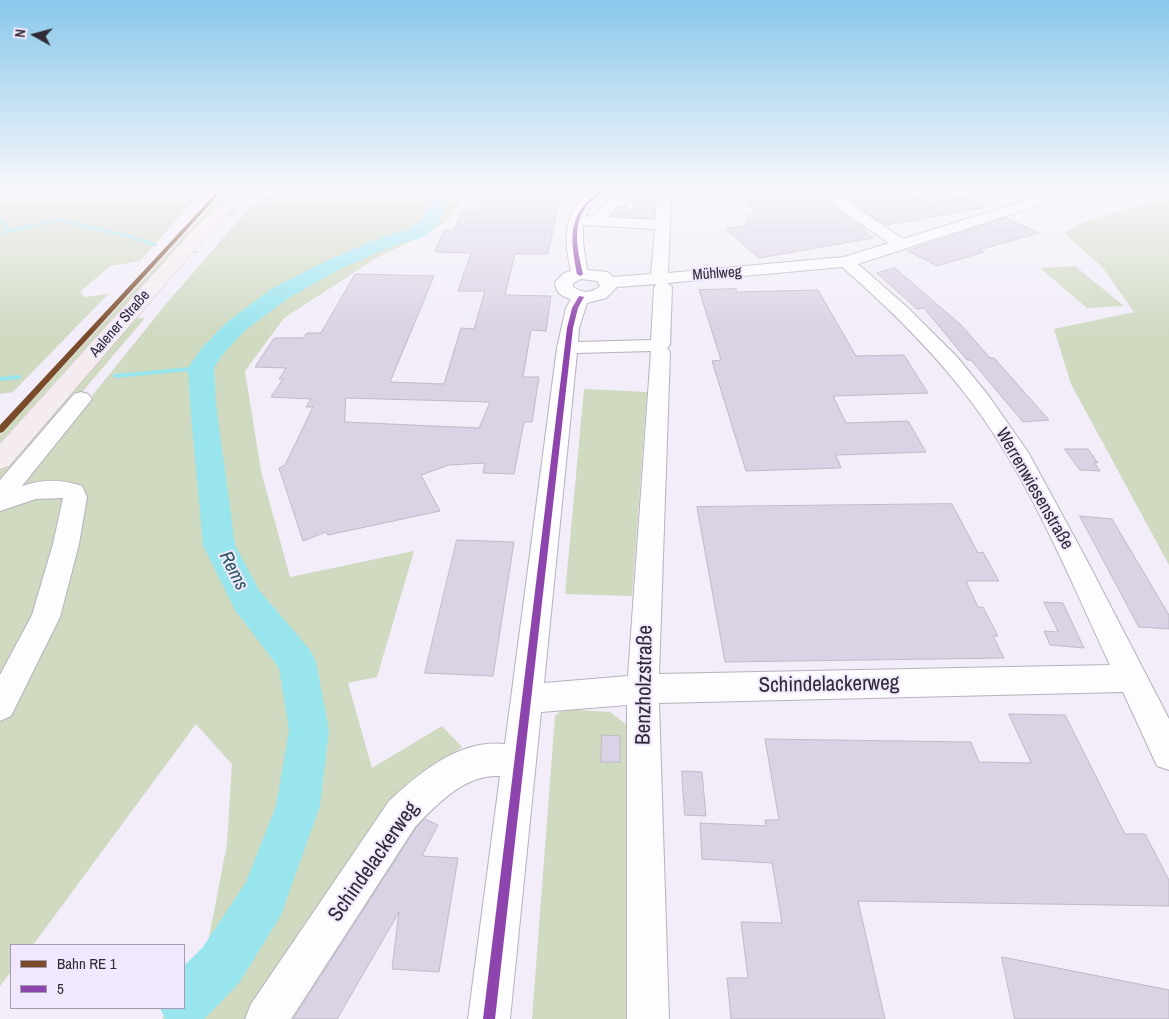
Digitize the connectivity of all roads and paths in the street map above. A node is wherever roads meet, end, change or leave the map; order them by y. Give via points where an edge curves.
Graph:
1 (195, 239) edge
2 (577, 239) edge
3 (661, 239) edge
4 (893, 239) edge
5 (922, 239) edge
6 (902, 245) junction
7 (846, 262) junction
8 (661, 282) junction
9 (609, 283) junction
10 (581, 285) junction
11 (568, 348) junction
12 (660, 352) dead end
13 (81, 399) dead end
14 (0, 460) edge
15 (0, 496) edge
16 (0, 502) edge
17 (1132, 678) junction
18 (643, 689) junction
19 (527, 698) junction
20 (0, 706) edge
21 (1169, 754) edge
22 (520, 762) junction
23 (266, 1019) edge
24 (489, 1019) edge
25 (648, 1019) edge

1 - 14 main road, Aalener Straße
2 - 10 street
3 - 8 street
4 - 6 street
5 - 6 street, Mühlweg
6 - 7 street, Mühlweg
7 - 8 street, Mühlweg
7 - 17 street, Werrenwiesenstraße via 926,335 982,402 1050,512
8 - 9 street, Mühlweg
8 - 11 street via 660,345
9 - 10 street via 595,274
9 - 10 street via 603,294
10 - 11 street
11 - 19 street
12 - 18 street, Benzholzstraße
13 - 15 street
16 - 20 street via 55,488 68,489 74,497 66,544 46,617
17 - 18 street, Schindelackerweg
17 - 21 street, Werrenwiesenstraße
18 - 19 street, Schindelackerweg
18 - 25 street, Benzholzstraße
19 - 22 street
22 - 23 street, Schindelackerweg via 487,759 452,773 427,790 402,814
22 - 24 street

